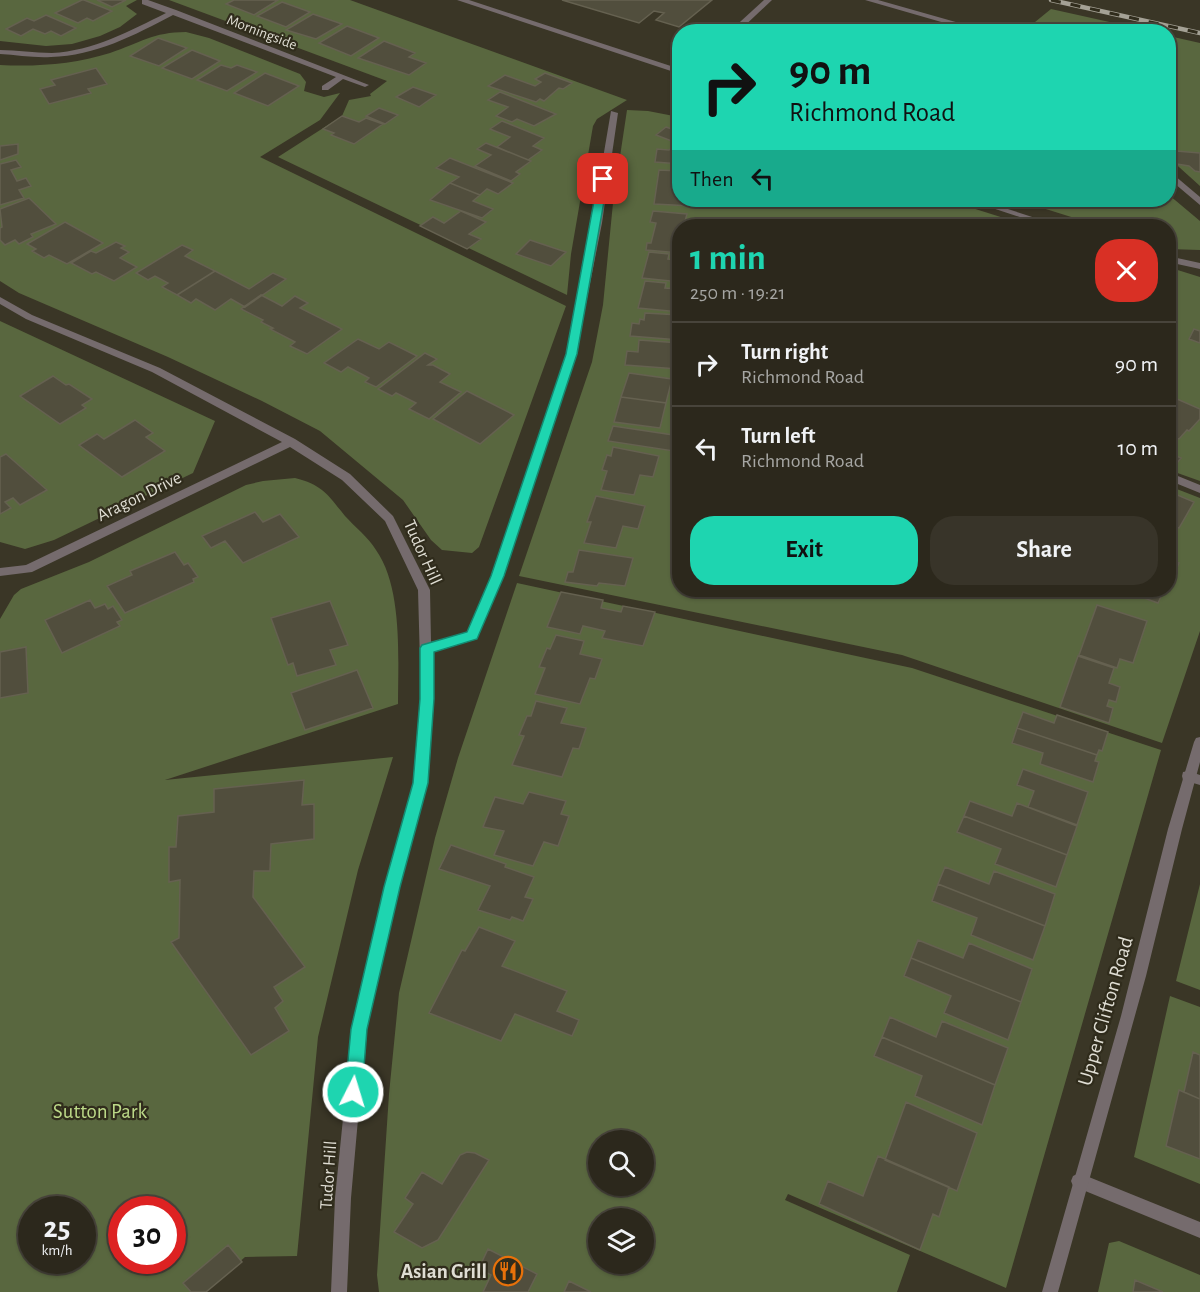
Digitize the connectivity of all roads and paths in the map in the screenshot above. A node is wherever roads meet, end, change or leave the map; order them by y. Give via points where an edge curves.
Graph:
1 (461, 0) edge
2 (768, 0) edge
3 (869, 0) edge
4 (145, 2) dead end
5 (173, 12) junction
6 (742, 24) edge
7 (958, 24) edge
8 (0, 52) edge
9 (672, 69) edge
10 (342, 76) junction
11 (365, 85) dead end
12 (325, 88) dead end
13 (614, 113) dead end
14 (1176, 180) edge
15 (1200, 202) edge
16 (994, 207) edge
17 (1032, 219) edge
18 (1176, 261) edge
19 (1200, 266) edge
20 (0, 300) edge
21 (291, 441) junction
22 (1176, 479) edge
23 (1200, 489) edge
24 (0, 572) edge
25 (427, 648) junction
26 (1200, 742) edge
27 (1194, 778) edge
28 (1079, 1180) junction
29 (1200, 1230) edge
30 (339, 1292) edge
31 (1050, 1292) edge

1 - 9 street
2 - 6 street
3 - 7 street
4 - 5 street, Morningside
5 - 8 street via 110,44 50,55
5 - 10 street, Morningside
10 - 11 street, Morningside
10 - 12 street
13 - 25 street via 572,354 498,576 472,636
14 - 15 street
16 - 17 street
18 - 19 street
20 - 21 street, Tudor Hill via 29,317 156,370
21 - 24 street, Aragon Drive via 28,569
21 - 25 street, Tudor Hill via 346,477 389,519 424,590
22 - 23 street
25 - 30 street, Tudor Hill via 420,783 359,1029
26 - 27 street, Upper Clifton Road
27 - 28 street, Upper Clifton Road
28 - 29 street
28 - 31 street, Upper Clifton Road

